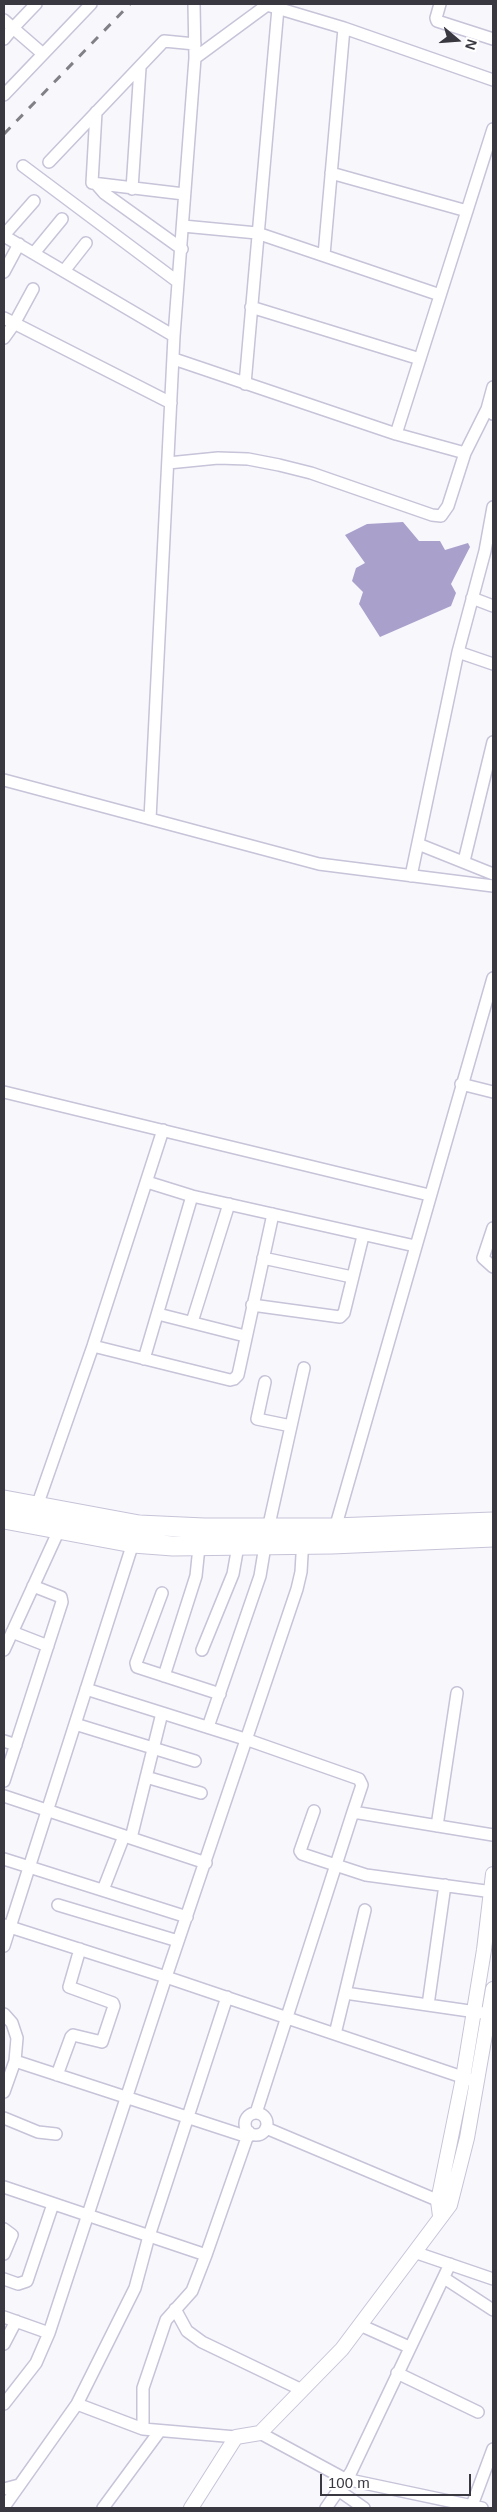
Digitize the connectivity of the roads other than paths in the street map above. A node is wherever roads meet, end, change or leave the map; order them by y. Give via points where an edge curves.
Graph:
1 (36, 4) edge
2 (91, 4) edge
3 (202, 4) edge
4 (440, 4) edge
5 (278, 8) junction
6 (194, 9) edge
7 (4, 20) edge
8 (13, 28) junction
9 (344, 28) junction
10 (4, 39) edge
11 (493, 39) edge
12 (194, 44) junction
13 (43, 54) junction
14 (195, 58) junction
15 (140, 68) junction
16 (493, 80) edge
17 (4, 95) edge
18 (96, 112) junction
19 (493, 129) edge
20 (49, 162) dead end
21 (23, 166) dead end
22 (331, 173) junction
23 (97, 184) junction
24 (132, 189) junction
25 (184, 194) junction
26 (34, 201) dead end
27 (467, 211) junction
28 (62, 219) dead end
29 (183, 226) junction
30 (258, 233) junction
31 (4, 235) edge
32 (86, 243) dead end
33 (19, 244) junction
34 (182, 249) junction
35 (34, 253) junction
36 (324, 255) junction
37 (64, 271) junction
38 (4, 272) edge
39 (178, 282) junction
40 (33, 289) dead end
41 (440, 295) junction
42 (251, 307) junction
43 (9, 321) edge
44 (174, 336) junction
45 (4, 338) edge
46 (174, 359) junction
47 (420, 359) junction
48 (245, 384) junction
49 (493, 387) edge
50 (171, 404) junction
51 (490, 411) edge
52 (396, 434) junction
53 (465, 453) junction
54 (168, 463) junction
55 (493, 507) edge
56 (489, 552) edge
57 (472, 598) junction
58 (493, 606) edge
59 (458, 652) junction
60 (493, 664) edge
61 (493, 742) edge
62 (4, 780) edge
63 (150, 819) junction
64 (418, 844) junction
65 (464, 861) junction
66 (493, 874) edge
67 (411, 876) junction
68 (493, 886) edge
69 (493, 978) edge
70 (461, 1084) junction
71 (4, 1092) edge
72 (493, 1092) edge
73 (163, 1130) junction
74 (147, 1182) junction
75 (429, 1195) junction
76 (192, 1196) junction
77 (229, 1204) junction
78 (273, 1214) junction
79 (493, 1228) edge
80 (363, 1236) junction
81 (414, 1246) junction
82 (263, 1258) junction
83 (493, 1267) edge
84 (352, 1277) junction
85 (252, 1305) junction
86 (158, 1314) junction
87 (192, 1322) junction
88 (245, 1336) junction
89 (92, 1346) junction
90 (144, 1359) junction
91 (304, 1368) dead end
92 (266, 1382) dead end
93 (291, 1426) junction
94 (4, 1500) edge
95 (43, 1507) junction
96 (4, 1519) edge
97 (493, 1522) edge
98 (52, 1528) junction
99 (303, 1536) junction
100 (333, 1536) junction
101 (266, 1537) junction
102 (493, 1537) edge
103 (133, 1543) junction
104 (199, 1546) junction
105 (238, 1546) junction
106 (33, 1586) junction
107 (162, 1593) dead end
108 (12, 1632) junction
109 (48, 1646) junction
110 (4, 1650) edge
111 (202, 1650) dead end
112 (164, 1676) junction
113 (86, 1689) junction
114 (457, 1692) dead end
115 (220, 1694) junction
116 (162, 1713) junction
117 (75, 1724) junction
118 (208, 1727) junction
119 (248, 1740) junction
120 (4, 1741) edge
121 (16, 1745) junction
122 (153, 1749) junction
123 (195, 1761) dead end
124 (146, 1777) junction
125 (4, 1781) edge
126 (201, 1793) dead end
127 (4, 1796) edge
128 (47, 1811) junction
129 (314, 1811) dead end
130 (353, 1812) junction
131 (437, 1826) junction
132 (493, 1835) edge
133 (127, 1837) junction
134 (4, 1859) edge
135 (206, 1862) junction
136 (29, 1866) junction
137 (336, 1867) junction
138 (493, 1874) edge
139 (445, 1885) junction
140 (103, 1890) junction
141 (492, 1891) edge
142 (58, 1905) dead end
143 (365, 1910) dead end
144 (187, 1917) junction
145 (7, 1926) edge
146 (178, 1941) junction
147 (4, 1946) edge
148 (80, 1949) junction
149 (166, 1977) junction
150 (493, 1989) edge
151 (345, 1993) junction
152 (227, 1997) junction
153 (428, 2005) junction
154 (474, 2011) junction
155 (4, 2014) edge
156 (490, 2014) junction
157 (287, 2017) junction
158 (335, 2034) junction
159 (15, 2061) junction
160 (57, 2075) junction
161 (463, 2078) junction
162 (477, 2082) junction
163 (4, 2092) edge
164 (126, 2097) junction
165 (256, 2113) junction
166 (188, 2117) junction
167 (4, 2118) edge
168 (266, 2128) junction
169 (56, 2134) dead end
170 (248, 2134) junction
171 (452, 2134) junction
172 (467, 2138) junction
173 (4, 2187) edge
174 (444, 2203) junction
175 (53, 2204) junction
176 (89, 2216) junction
177 (4, 2229) edge
178 (149, 2236) junction
179 (414, 2252) junction
180 (4, 2254) edge
181 (206, 2255) junction
182 (450, 2264) junction
183 (444, 2278) junction
184 (4, 2279) edge
185 (493, 2279) edge
186 (175, 2309) junction
187 (493, 2310) edge
188 (4, 2317) edge
189 (16, 2321) junction
190 (360, 2325) junction
191 (49, 2333) junction
192 (4, 2344) edge
193 (409, 2347) junction
194 (397, 2373) junction
195 (302, 2390) junction
196 (4, 2404) edge
197 (77, 2404) junction
198 (478, 2412) dead end
199 (143, 2430) junction
200 (159, 2432) junction
201 (260, 2433) junction
202 (236, 2437) junction
203 (493, 2449) edge
204 (345, 2479) junction
205 (19, 2485) junction
206 (4, 2488) edge
207 (338, 2490) junction
208 (4, 2507) edge
209 (104, 2508) edge
210 (191, 2508) edge
211 (326, 2508) edge
212 (364, 2508) edge
213 (475, 2508) edge

1 - 8 street
2 - 13 street
3 - 6 street
4 - 11 street via 438,21
5 - 9 street
5 - 14 street via 267,5
5 - 30 street
6 - 12 street
7 - 8 street
8 - 10 street
8 - 13 street
9 - 16 street
9 - 22 street
12 - 14 street
12 - 15 street via 164,41
13 - 17 street
14 - 25 street
15 - 18 street
15 - 24 street
18 - 20 street
18 - 23 street via 91,182
19 - 27 street
21 - 39 street
22 - 27 street
22 - 36 street
23 - 24 street
23 - 34 street via 104,193
24 - 25 street
25 - 29 street
26 - 31 street
27 - 41 street
28 - 35 street
29 - 30 street
29 - 34 street
30 - 36 street
30 - 42 street
31 - 33 street
32 - 37 street
33 - 35 street
33 - 38 street
34 - 39 street
35 - 37 street
36 - 41 street
37 - 44 street
39 - 44 street
40 - 43 street
41 - 47 street
42 - 47 street
42 - 48 street
43 - 45 street
43 - 50 street
44 - 46 street
46 - 48 street
46 - 50 street
47 - 52 street
48 - 52 street
49 - 51 street
50 - 54 street
51 - 53 street
52 - 53 street
53 - 54 street via 448,506 441,516 311,473 256,460 218,458
54 - 63 street
55 - 56 street
56 - 57 street
57 - 58 street
57 - 59 street
59 - 60 street
59 - 64 street
61 - 65 street
62 - 63 street
63 - 67 street via 319,864
64 - 65 street
64 - 67 street
65 - 66 street
67 - 68 street
69 - 70 street
70 - 72 street
70 - 75 street
71 - 73 street
73 - 74 street
73 - 75 street
74 - 76 street
74 - 89 street
75 - 81 street
76 - 77 street
76 - 86 street
77 - 78 street
77 - 87 street
78 - 80 street
78 - 82 street
79 - 83 street via 483,1258
80 - 81 street
80 - 84 street
81 - 100 street
82 - 84 street
82 - 85 street
84 - 85 street via 344,1313 337,1318
85 - 88 street
86 - 87 street
86 - 90 street
87 - 88 street
88 - 90 street via 238,1375 230,1380
89 - 90 street
89 - 95 street
91 - 93 street
92 - 93 street via 257,1419
93 - 101 street
94 - 95 highway
95 - 98 highway
95 - 101 highway via 139,1524
96 - 98 highway
97 - 100 highway
98 - 103 highway
98 - 106 street
99 - 100 highway
99 - 101 highway
99 - 119 street via 298,1589
100 - 102 highway
101 - 105 highway
101 - 115 street via 260,1576
103 - 104 highway
103 - 113 street
104 - 105 highway
104 - 112 street via 196,1576
105 - 111 street via 233,1574
106 - 108 street
106 - 109 street via 62,1599
107 - 112 street via 136,1665
108 - 109 street
108 - 110 street
109 - 121 street
112 - 115 street
113 - 116 street
113 - 117 street
114 - 131 street
115 - 118 street
116 - 118 street
116 - 122 street
117 - 122 street
117 - 128 street
118 - 119 street
119 - 130 street via 359,1778 362,1785
119 - 135 street
120 - 121 street
121 - 125 street
122 - 123 street
122 - 124 street
124 - 126 street
124 - 133 street
127 - 128 street
128 - 133 street
128 - 136 street
129 - 137 street via 300,1852
130 - 131 street
130 - 137 street
131 - 132 street
133 - 135 street
133 - 140 street
134 - 136 street
135 - 144 street
136 - 140 street
136 - 145 street
137 - 139 street via 366,1875
137 - 157 street
138 - 141 street
139 - 141 street
139 - 153 street
140 - 144 street
141 - 154 street
142 - 146 street
143 - 151 street
144 - 146 street
145 - 147 street
145 - 148 street
146 - 149 street
148 - 149 street
148 - 160 street via 69,1987 114,2006 102,2042 71,2037
149 - 152 street
149 - 164 street
150 - 156 street
151 - 153 street
151 - 158 street
152 - 157 street
152 - 166 street
153 - 154 street
154 - 156 street
154 - 161 street
155 - 159 street via 12,2023 17,2038
156 - 162 street
157 - 158 street
157 - 165 street
158 - 161 street
159 - 160 street
159 - 163 street
160 - 164 street
161 - 162 street
161 - 171 street
162 - 172 street
164 - 166 street
164 - 176 street
165 - 168 street via 265,2118
165 - 170 street via 245,2123
166 - 170 street
166 - 178 street
167 - 169 street via 38,2132
168 - 170 street via 259,2134
168 - 174 street
170 - 181 street
171 - 172 street
171 - 174 street
172 - 174 street
173 - 175 street
174 - 179 street via 440,2216
175 - 176 street
175 - 184 street via 27,2281 18,2284
176 - 178 street
176 - 191 street
177 - 180 street via 12,2234
178 - 181 street
178 - 197 street via 135,2288
179 - 182 street
179 - 190 street
181 - 186 street via 192,2291
182 - 183 street
182 - 185 street
183 - 187 street
183 - 193 street
186 - 195 street via 187,2331 202,2342
186 - 199 street via 166,2320 143,2388
188 - 189 street
189 - 191 street
189 - 192 street
190 - 193 street
190 - 195 street via 342,2349
191 - 196 street via 36,2363
193 - 194 street
194 - 198 street
194 - 204 street
195 - 201 street
197 - 199 street
197 - 205 street
199 - 200 street
200 - 202 street
200 - 209 street
201 - 202 street
201 - 204 street
202 - 210 street
203 - 213 street
204 - 207 street
204 - 213 street
205 - 206 street
205 - 208 street
207 - 211 street
207 - 212 street

